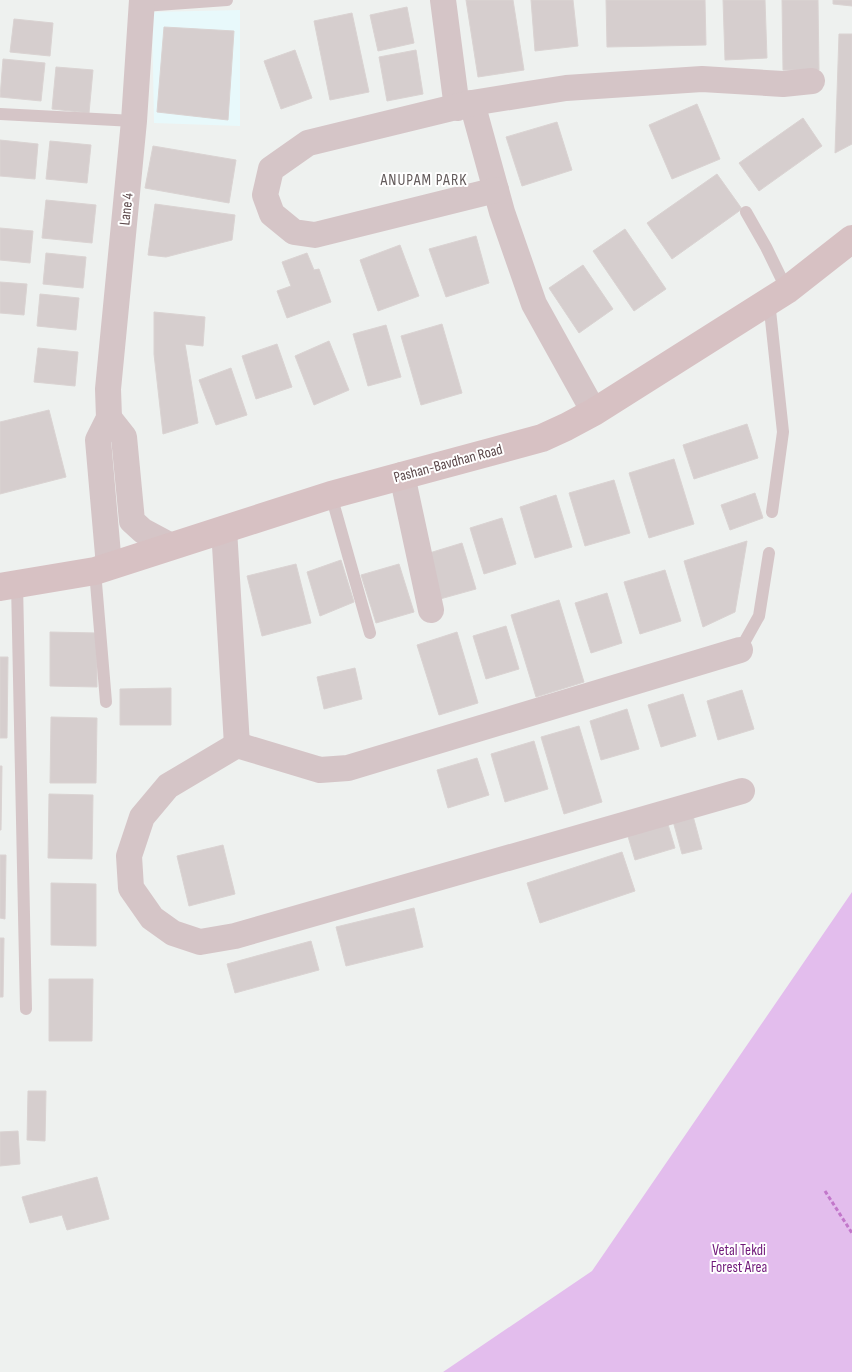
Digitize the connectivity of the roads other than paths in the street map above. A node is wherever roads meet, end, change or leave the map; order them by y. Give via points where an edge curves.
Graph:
1 (227, 0) edge
2 (443, 0) edge
3 (142, 3) edge
4 (812, 81) dead end
5 (465, 106) junction
6 (0, 114) edge
7 (134, 122) junction
8 (496, 190) junction
9 (746, 212) dead end
10 (852, 239) edge
11 (778, 295) junction
12 (594, 412) junction
13 (109, 418) junction
14 (402, 476) junction
15 (331, 494) junction
16 (772, 512) dead end
17 (224, 529) junction
18 (171, 546) junction
19 (769, 553) dead end
20 (102, 568) junction
21 (8, 585) edge
22 (431, 610) dead end
23 (370, 633) dead end
24 (740, 650) joint
25 (106, 702) dead end
26 (238, 745) junction
27 (742, 791) dead end
28 (26, 1009) dead end

1 - 3 lane
2 - 5 street
3 - 7 street, Lane 4
4 - 5 street via 783,84 702,79 566,88
5 - 8 street
5 - 8 street via 308,143 271,169 265,195 272,214 294,232 316,235
6 - 7 lane
7 - 13 street, Lane 4 via 108,389
8 - 12 street via 534,304
9 - 11 lane via 766,247
10 - 11 main road, Pashan-Bavdhan Road
11 - 12 main road, Pashan-Bavdhan Road
11 - 16 lane via 783,432
12 - 14 main road, Pashan-Bavdhan Road via 542,438
13 - 18 street via 124,437 132,521
13 - 20 street, Lane 4 via 98,440
14 - 15 main road, Pashan-Bavdhan Road
14 - 22 street
15 - 17 main road, Pashan-Bavdhan Road
15 - 23 lane
17 - 18 main road, Pashan-Bavdhan Road
17 - 26 street
18 - 20 main road, Pashan-Bavdhan Road
19 - 24 lane via 759,616
20 - 21 main road, Pashan-Bavdhan Road
20 - 25 lane
21 - 28 lane
24 - 26 street via 348,768 320,770
26 - 27 street via 168,786 142,817 129,856 131,888 152,918 173,933 200,942 235,936

